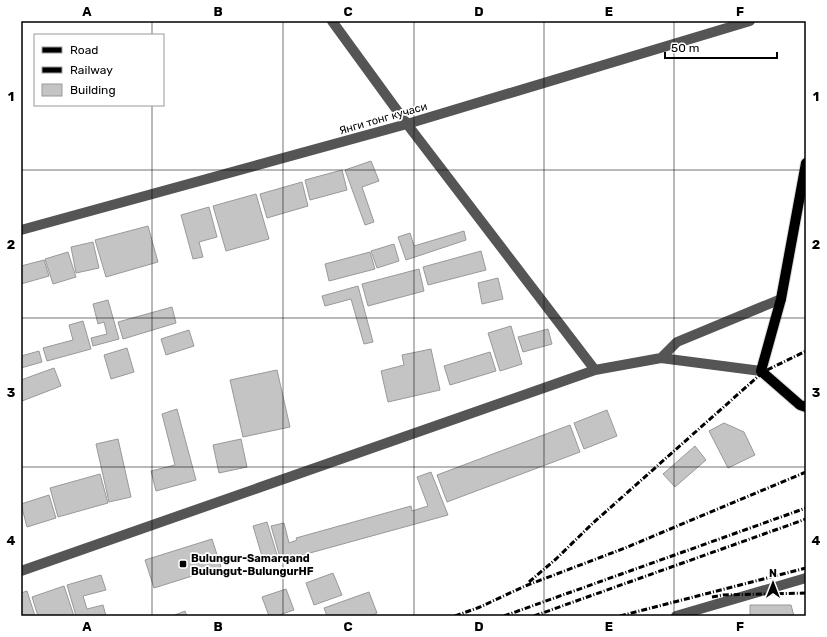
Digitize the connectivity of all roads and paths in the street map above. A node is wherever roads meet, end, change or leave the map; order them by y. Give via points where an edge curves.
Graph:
1 (332, 21) edge
2 (750, 21) edge
3 (407, 124) junction
4 (806, 164) edge
5 (21, 230) edge
6 (781, 299) junction
7 (661, 358) junction
8 (595, 370) junction
9 (761, 371) junction
10 (806, 407) edge
11 (21, 572) edge
12 (806, 578) edge
13 (676, 616) edge

1 - 3 street
2 - 3 street, Янги тонг кучаси
3 - 5 street, Янги тонг кучаси
3 - 8 street
4 - 6 main road
6 - 7 street via 677,342
6 - 9 main road
7 - 8 street
7 - 9 street
8 - 11 street
9 - 10 main road
12 - 13 street

